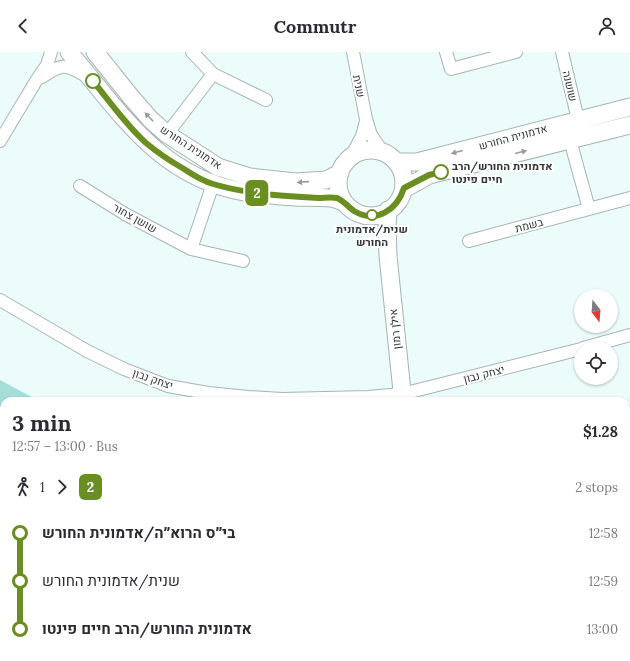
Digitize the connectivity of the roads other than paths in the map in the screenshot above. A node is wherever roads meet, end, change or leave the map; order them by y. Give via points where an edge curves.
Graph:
1 (51, 52) edge
2 (69, 52) edge
3 (96, 52) edge
4 (192, 52) edge
5 (353, 52) edge
6 (446, 52) edge
7 (516, 52) edge
8 (562, 52) edge
9 (213, 74) junction
10 (36, 81) junction
11 (93, 81) junction
12 (266, 100) dead end
13 (630, 107) edge
14 (366, 119) junction
15 (578, 120) junction
16 (630, 125) edge
17 (167, 134) junction
18 (570, 140) junction
19 (0, 141) edge
20 (351, 157) junction
21 (390, 157) junction
22 (340, 173) junction
23 (213, 184) junction
24 (80, 186) dead end
25 (404, 188) junction
26 (630, 198) edge
27 (345, 203) junction
28 (589, 209) junction
29 (388, 210) junction
30 (366, 215) junction
31 (469, 241) dead end
32 (191, 249) junction
33 (388, 256) junction
34 (243, 262) dead end
35 (0, 300) edge
36 (630, 335) edge
37 (608, 341) edge
38 (574, 350) edge
39 (248, 397) edge
40 (402, 397) edge
41 (406, 397) edge

1 - 10 street via 47,65
2 - 11 street, אדמונית החורש
17 -> 3 street, אדמונית החורש via 131,97
4 - 9 street
5 - 14 street, שנית
6 - 7 street via 451,69
8 - 15 street, שושנה
9 - 12 street
9 - 17 street
10 - 11 street via 57,67 66,66
10 - 19 street
11 - 23 street, אדמונית החורש via 146,142 166,158
13 - 15 street, אדמונית החורש
14 - 20 street, שנית via 362,136
14 - 21 street, שנית via 371,135
15 -> 21 street, אדמונית החורש via 417,162
16 - 18 street, אדמונית החורש
22 -> 17 street, אדמונית החורש via 326,180 296,182 250,177 218,167
25 -> 18 street, אדמונית החורש via 429,175
18 - 28 street
20 - 21 street via 367,150
20 - 22 street
21 - 25 street via 403,175
22 - 27 street via 339,188
23 - 27 street, אדמונית החורש via 243,192 336,198
23 - 32 street
24 - 32 street, שושן צחור via 125,214
25 - 29 street via 397,203
26 - 28 street, בשמת
27 - 30 street via 354,211
28 - 31 street, בשמת
29 - 30 street via 377,215
29 - 33 street, אילן רמון
30 - 33 street, אילן רמון via 381,237
32 - 34 street, שושן צחור
33 - 40 street, אילן רמון
35 - 39 street, יצחק נבון via 86,351 124,369 168,386
36 - 37 street, יצחק נבון
38 - 41 street, יצחק נבון

